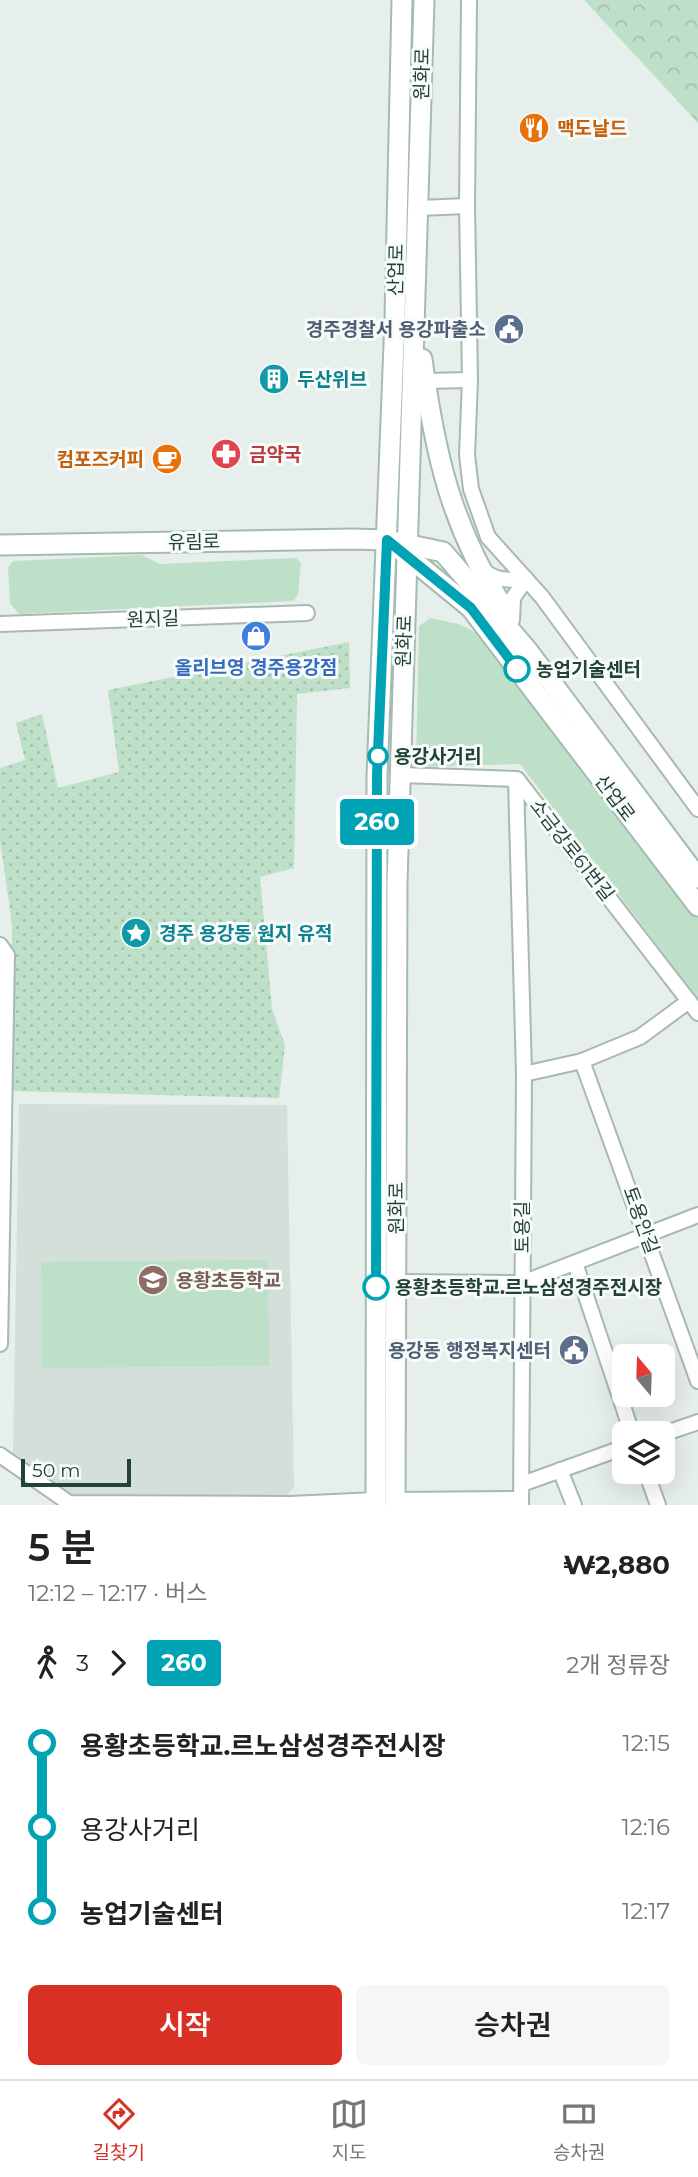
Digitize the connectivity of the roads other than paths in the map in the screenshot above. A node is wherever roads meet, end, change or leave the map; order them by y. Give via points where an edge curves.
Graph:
1 (402, 0) edge
2 (424, 0) edge
3 (469, 0) edge
4 (467, 206) junction
5 (419, 208) junction
6 (417, 270) junction
7 (470, 380) junction
8 (425, 381) junction
9 (0, 545) edge
10 (400, 547) junction
11 (479, 566) junction
12 (526, 579) junction
13 (307, 613) dead end
14 (512, 620) junction
15 (0, 624) edge
16 (528, 651) junction
17 (400, 775) junction
18 (516, 780) junction
19 (698, 809) edge
20 (698, 878) edge
21 (698, 906) edge
22 (0, 945) edge
23 (689, 1001) junction
24 (698, 1013) edge
25 (582, 1060) junction
26 (524, 1074) junction
27 (698, 1215) edge
28 (647, 1235) junction
29 (575, 1263) junction
30 (396, 1282) junction
31 (522, 1283) junction
32 (0, 1344) edge
33 (698, 1381) edge
34 (628, 1421) edge
35 (698, 1422) edge
36 (675, 1430) edge
37 (612, 1452) edge
38 (0, 1455) edge
39 (560, 1470) junction
40 (650, 1484) edge
41 (521, 1496) edge
42 (385, 1502) edge
43 (151, 1504) edge
44 (573, 1505) edge
45 (658, 1505) edge

1 - 10 street, 산업로
2 - 5 street, 원화로
3 - 4 street
4 - 5 street
4 - 7 street
5 - 6 street, 원화로
6 - 8 street
6 - 10 street, 원화로
7 - 8 street
7 - 12 street via 467,454 471,489 488,537
8 - 11 street via 443,475
9 - 10 street, 유림로
10 - 16 street, 산업로 via 443,552
10 - 17 street, 원화로
10 - 21 street, 산업로 via 471,608
10 - 42 street, 원화로 via 377,789
11 - 12 street via 490,577 504,581
11 - 14 street
12 - 14 street via 513,598
12 - 19 street
13 - 15 street, 원지길
14 - 16 street
16 - 20 street, 산업로
17 - 18 street, 소금강로61번길
17 - 30 street, 원화로
18 - 23 street, 소금강로61번길
18 - 26 street, 토용길
22 - 32 street via 7,955
23 - 24 street, 소금강로61번길
23 - 25 street via 640,1037
25 - 26 street
25 - 28 street, 토용안길
26 - 31 street, 토용길
27 - 28 street
28 - 29 street
28 - 33 street, 토용안길
29 - 31 street
29 - 34 street
30 - 31 street
30 - 42 street, 원화로
31 - 41 street, 토용길
35 - 36 street
37 - 39 street
38 - 43 street via 69,1503
39 - 41 street
39 - 44 street
40 - 45 street
41 - 42 street
42 - 43 street

